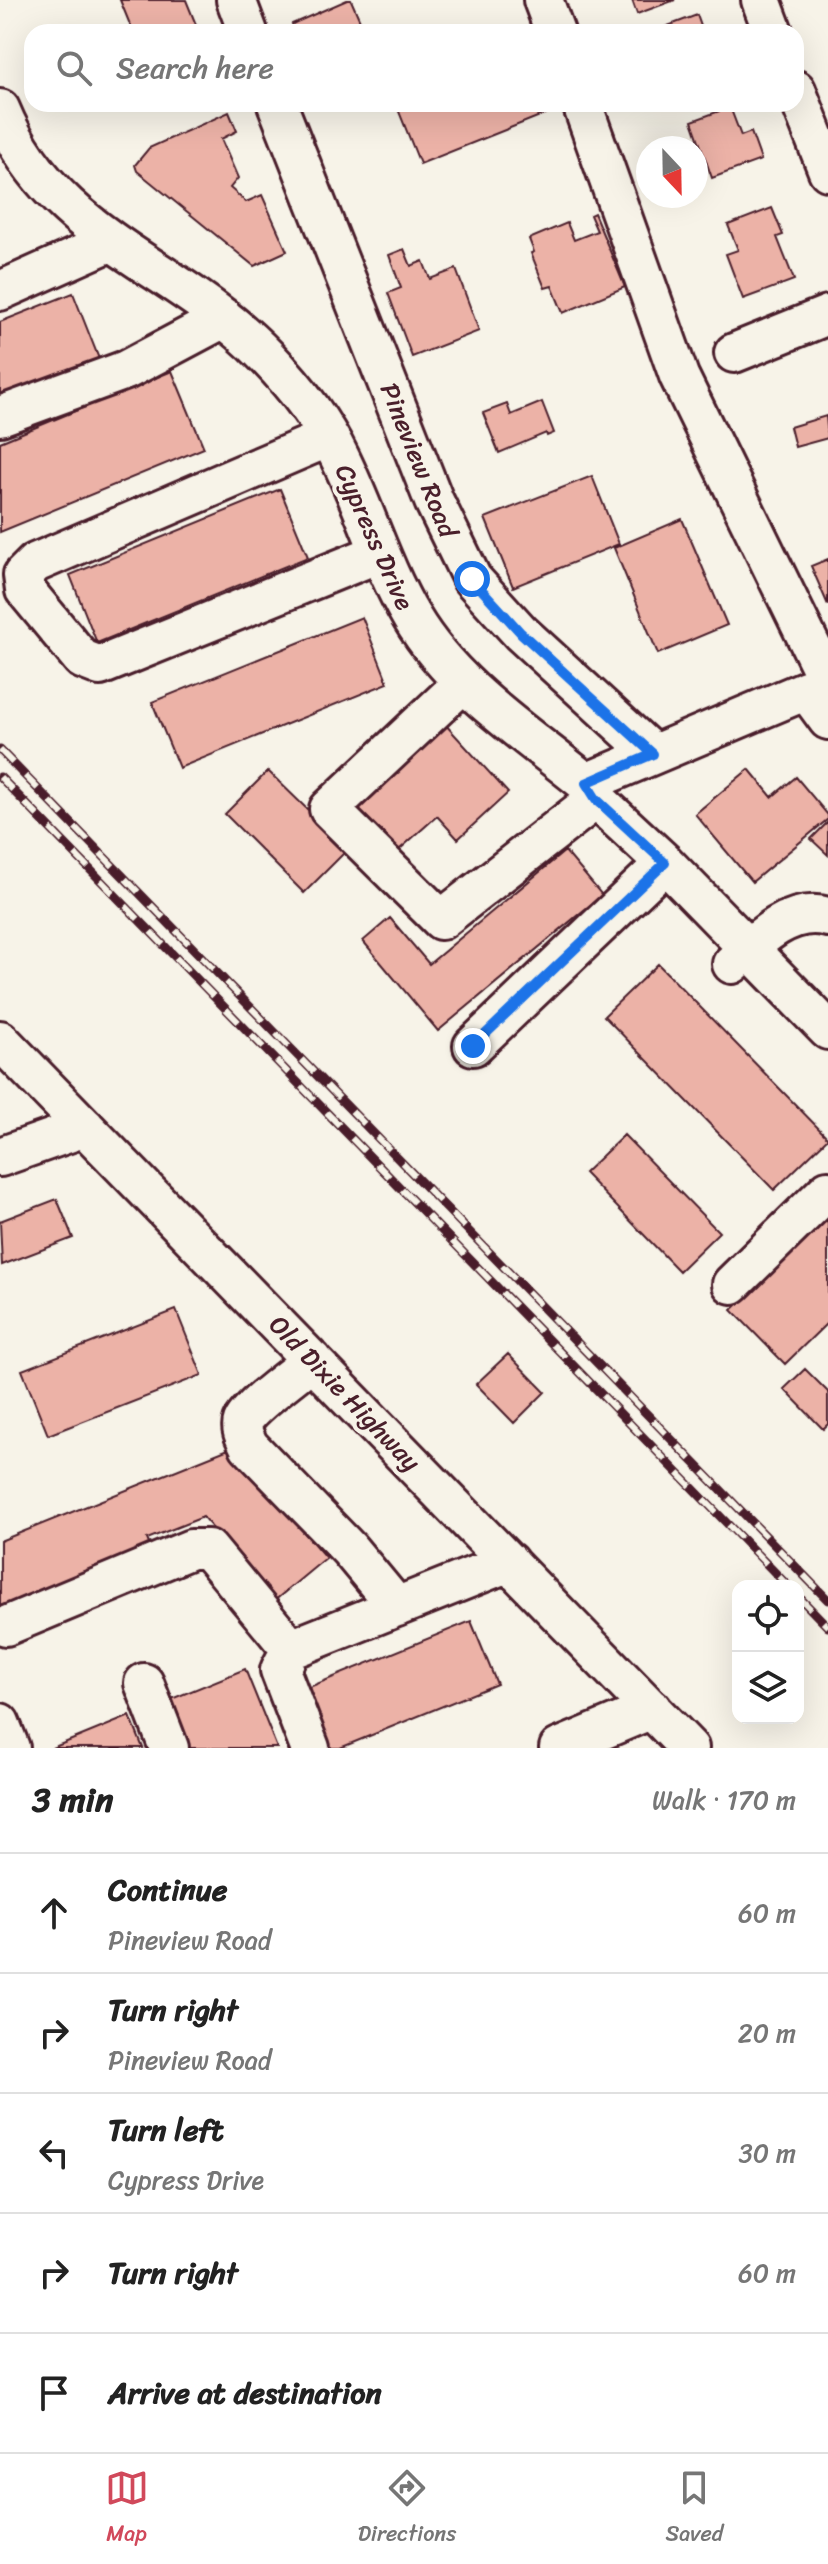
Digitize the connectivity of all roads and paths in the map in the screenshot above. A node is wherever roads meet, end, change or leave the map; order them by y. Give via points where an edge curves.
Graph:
1 (236, 0) edge
2 (543, 0) edge
3 (761, 0) edge
4 (245, 24) edge
5 (552, 24) edge
6 (770, 24) edge
7 (804, 110) edge
8 (280, 112) edge
9 (585, 112) edge
10 (5, 130) edge
11 (828, 171) edge
12 (110, 242) junction
13 (0, 291) edge
14 (828, 315) edge
15 (224, 318) junction
16 (734, 353) dead end
17 (0, 416) edge
18 (329, 437) junction
19 (379, 553) junction
20 (463, 683) junction
21 (823, 693) edge
22 (653, 754) junction
23 (591, 791) junction
24 (665, 863) junction
25 (828, 917) edge
26 (740, 956) junction
27 (828, 1030) edge
28 (0, 1040) edge
29 (473, 1046) dead end
30 (85, 1127) junction
31 (0, 1157) edge
32 (828, 1190) edge
33 (732, 1284) dead end
34 (312, 1360) junction
35 (509, 1562) junction
36 (397, 1607) junction
37 (6, 1626) dead end
38 (291, 1649) junction
39 (144, 1683) dead end
40 (652, 1709) junction
41 (0, 1723) edge
42 (10, 1748) edge
43 (169, 1748) edge
44 (310, 1748) edge
45 (559, 1748) edge
46 (689, 1748) edge

1 - 4 street
2 - 5 street
3 - 6 street
7 - 11 street
8 - 22 street, Pineview Road via 434,501 472,579 521,633
9 - 21 street via 679,376
10 - 12 street, Cypress Drive via 42,180
12 - 13 street
12 - 15 street, Cypress Drive
14 - 16 street
15 - 17 street via 126,370
15 - 18 street, Cypress Drive via 299,392
18 - 19 street, Cypress Drive
18 - 19 street via 35,563 23,575 25,590 82,659 100,666
19 - 20 street, Cypress Drive via 413,621
20 - 23 street, Cypress Drive
20 - 23 street via 329,809 441,920
21 - 22 street
22 - 23 street
23 - 24 street, Cypress Drive
24 - 26 street, Cypress Drive
24 - 29 street
25 - 26 street via 815,913 769,929
26 - 27 street, Cypress Drive
28 - 30 street, Old Dixie Highway
30 - 31 street
30 - 34 street, Old Dixie Highway
32 - 33 street
34 - 35 street, Old Dixie Highway
34 - 36 street via 250,1412 242,1433
35 - 36 street
35 - 40 street, Old Dixie Highway
36 - 38 street
37 - 38 street via 191,1549 208,1549
38 - 44 street via 280,1670
39 - 43 street
40 - 45 street
40 - 46 street, Old Dixie Highway
41 - 42 street

